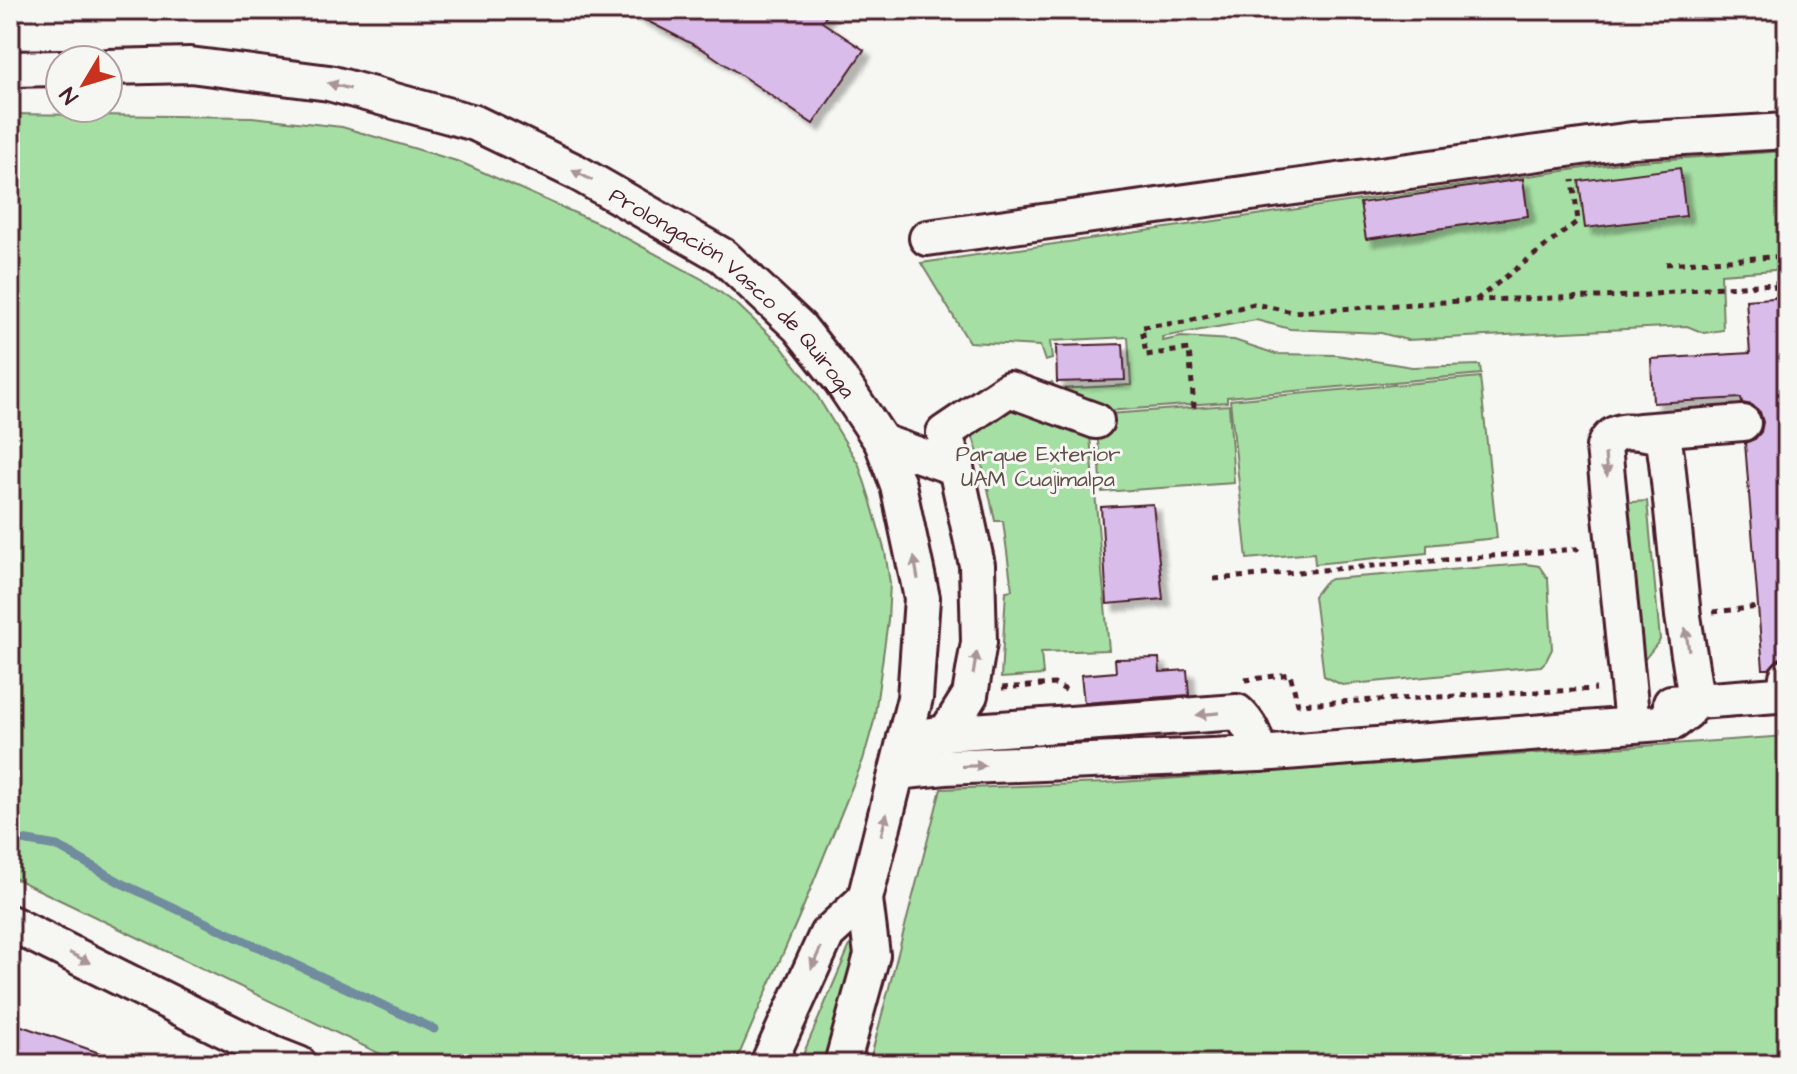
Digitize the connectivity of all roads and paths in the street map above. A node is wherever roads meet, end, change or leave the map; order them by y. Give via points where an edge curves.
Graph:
1 (124, 67) edge
2 (44, 68) edge
3 (10, 69) edge
4 (1787, 131) edge
5 (1572, 176) dead end
6 (927, 238) dead end
7 (1787, 256) edge
8 (1666, 264) dead end
9 (1787, 283) edge
10 (1775, 284) junction
11 (1777, 298) dead end
12 (1475, 300) junction
13 (1194, 408) dead end
14 (1096, 421) dead end
15 (1743, 423) dead end
16 (1636, 431) junction
17 (882, 442) junction
18 (956, 468) junction
19 (1609, 496) junction
20 (1214, 579) dead end
21 (1759, 607) dead end
22 (1683, 616) junction
23 (1787, 677) edge
24 (1237, 680) dead end
25 (1001, 688) dead end
26 (1077, 697) dead end
27 (1629, 706) junction
28 (1683, 712) junction
29 (1787, 712) edge
30 (946, 733) junction
31 (905, 739) junction
32 (1257, 745) junction
33 (897, 772) junction
34 (865, 899) junction
35 (10, 923) edge
36 (299, 1064) edge
37 (768, 1064) edge
38 (842, 1064) edge

17 -> 1 street, Prolongación Vasco de Quiroga via 799,327 723,256 576,172 475,123 329,83 190,65
2 - 3 street
4 - 6 street via 1632,140
5 - 12 path via 1578,221
7 - 8 path
9 - 10 path
10 - 11 path
10 - 12 path via 1638,296
12 - 13 path via 1293,312 1254,304 1142,327 1146,355 1189,349
14 - 18 street via 1009,389 944,433
15 - 16 street
16 -> 19 street via 1607,439
16 - 22 street via 1664,441
17 - 18 street
31 -> 17 street, Prolongación Vasco de Quiroga via 915,698 922,598 906,516
30 -> 18 street via 970,695 979,642 977,565
19 - 20 path via 1577,549
19 - 27 street
21 - 22 path
28 -> 22 street via 1695,693
23 - 28 street via 1777,695
24 - 27 path via 1290,674 1298,704
25 - 26 path via 1054,684
27 - 28 street
27 - 32 street
28 - 29 street
30 - 31 street
32 -> 30 street via 1237,712
31 - 33 street, Prolongación Vasco de Quiroga
33 -> 32 street
34 -> 33 street, Prolongación Vasco de Quiroga
34 -> 37 street via 827,934
34 - 38 street, Prolongación Vasco de Quiroga via 872,955
35 -> 36 street

